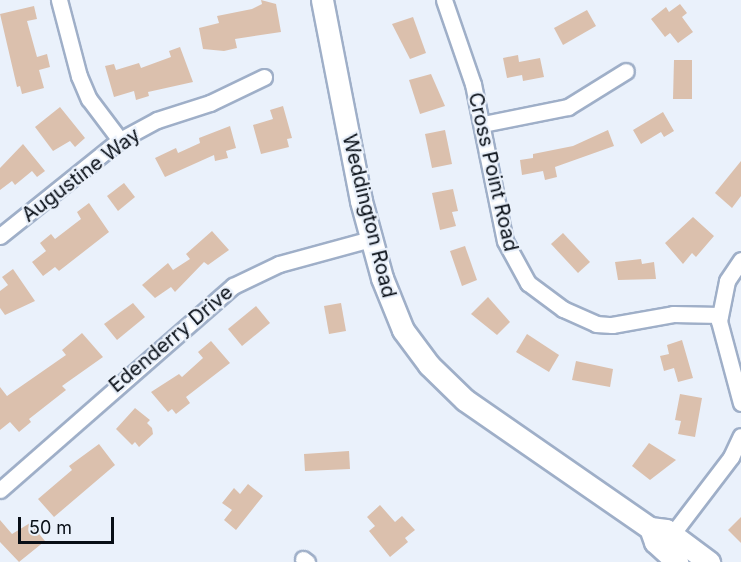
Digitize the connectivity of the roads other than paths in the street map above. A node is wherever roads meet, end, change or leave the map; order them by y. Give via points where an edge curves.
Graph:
1 (59, 0) edge
2 (322, 0) edge
3 (444, 0) edge
4 (626, 70) dead end
5 (264, 77) dead end
6 (483, 124) junction
7 (120, 140) junction
8 (0, 236) edge
9 (371, 239) junction
10 (741, 260) edge
11 (720, 315) junction
12 (741, 403) edge
13 (741, 436) edge
14 (0, 490) edge
15 (667, 541) junction
16 (677, 562) edge
17 (709, 562) edge

1 - 7 street via 89,99
2 - 9 main road, Weddington Road
3 - 6 street, Cross Point Road via 466,57
4 - 6 street via 568,107
5 - 7 street, Augustine Way via 210,103 157,120
6 - 11 street, Cross Point Road via 505,241 515,266 532,287 570,313 596,324 620,324 673,314
7 - 8 street, Augustine Way
9 - 14 street, Edenderry Drive via 279,264 233,286
9 - 15 main road, Weddington Road via 400,324 445,382 489,418 650,528 655,542
10 - 11 street via 727,281
11 - 12 street via 720,331
13 - 15 street via 731,457
15 - 16 main road, Weddington Road
15 - 17 main road, Weddington Road

